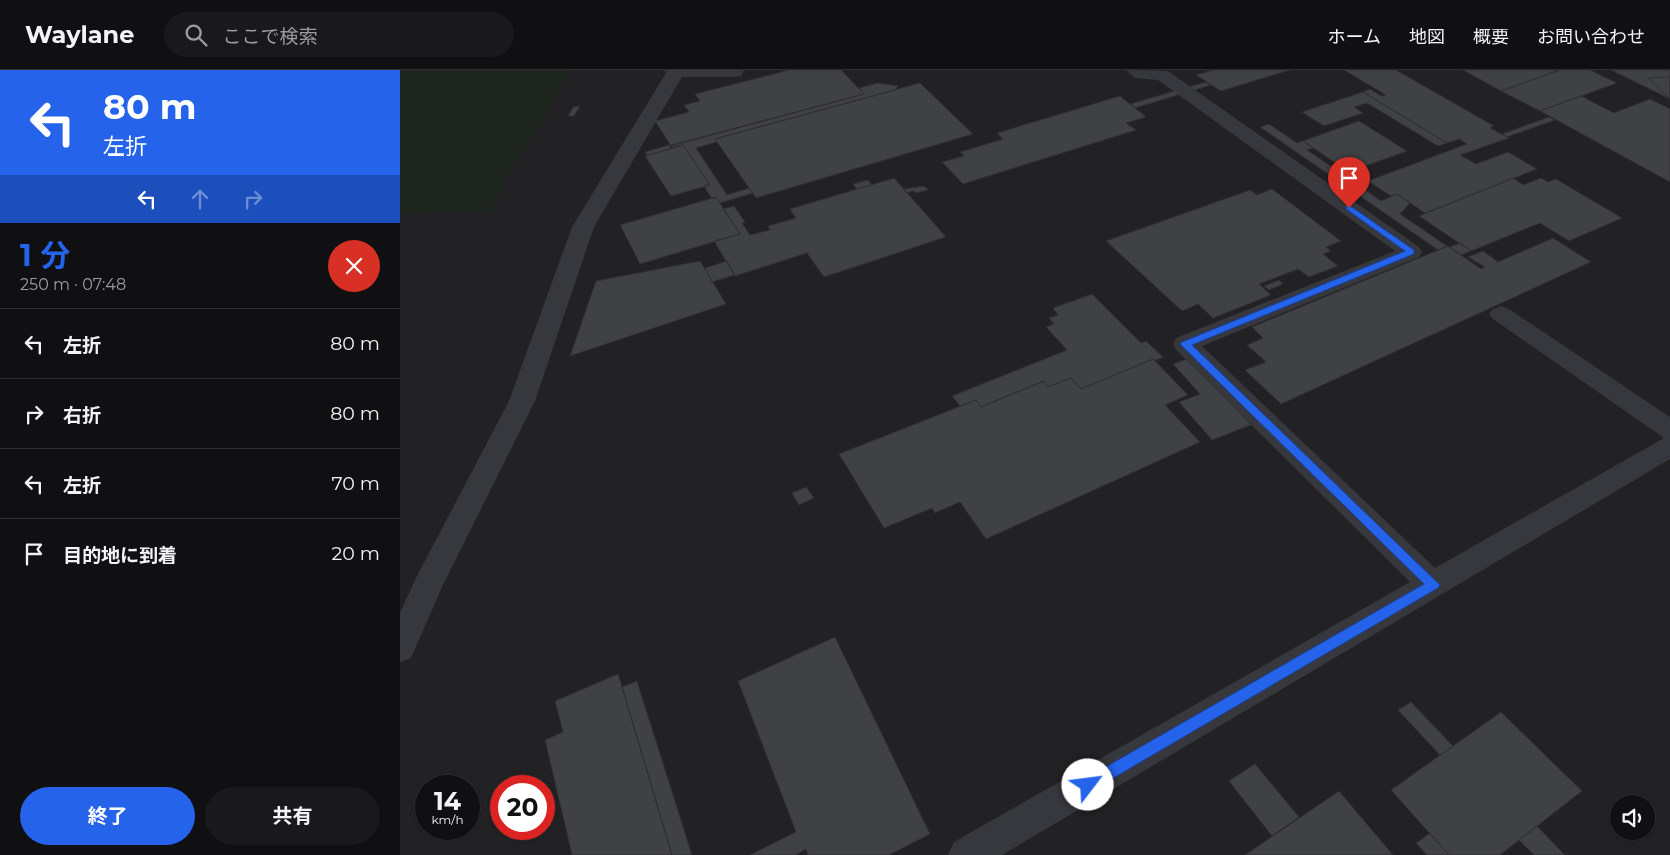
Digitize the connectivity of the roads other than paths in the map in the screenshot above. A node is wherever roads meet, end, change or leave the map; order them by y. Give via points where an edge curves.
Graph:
1 (735, 70) edge
2 (1136, 70) edge
3 (674, 71) edge
4 (1501, 314) dead end
5 (1670, 430) edge
6 (1670, 446) edge
7 (1434, 585) junction
8 (400, 648) edge
9 (967, 855) edge

1 - 3 street
2 - 7 street via 1141,74 1162,75 1411,252 1185,344
3 - 8 street via 583,227 522,401 428,585
4 - 5 street
6 - 7 street
7 - 9 street

